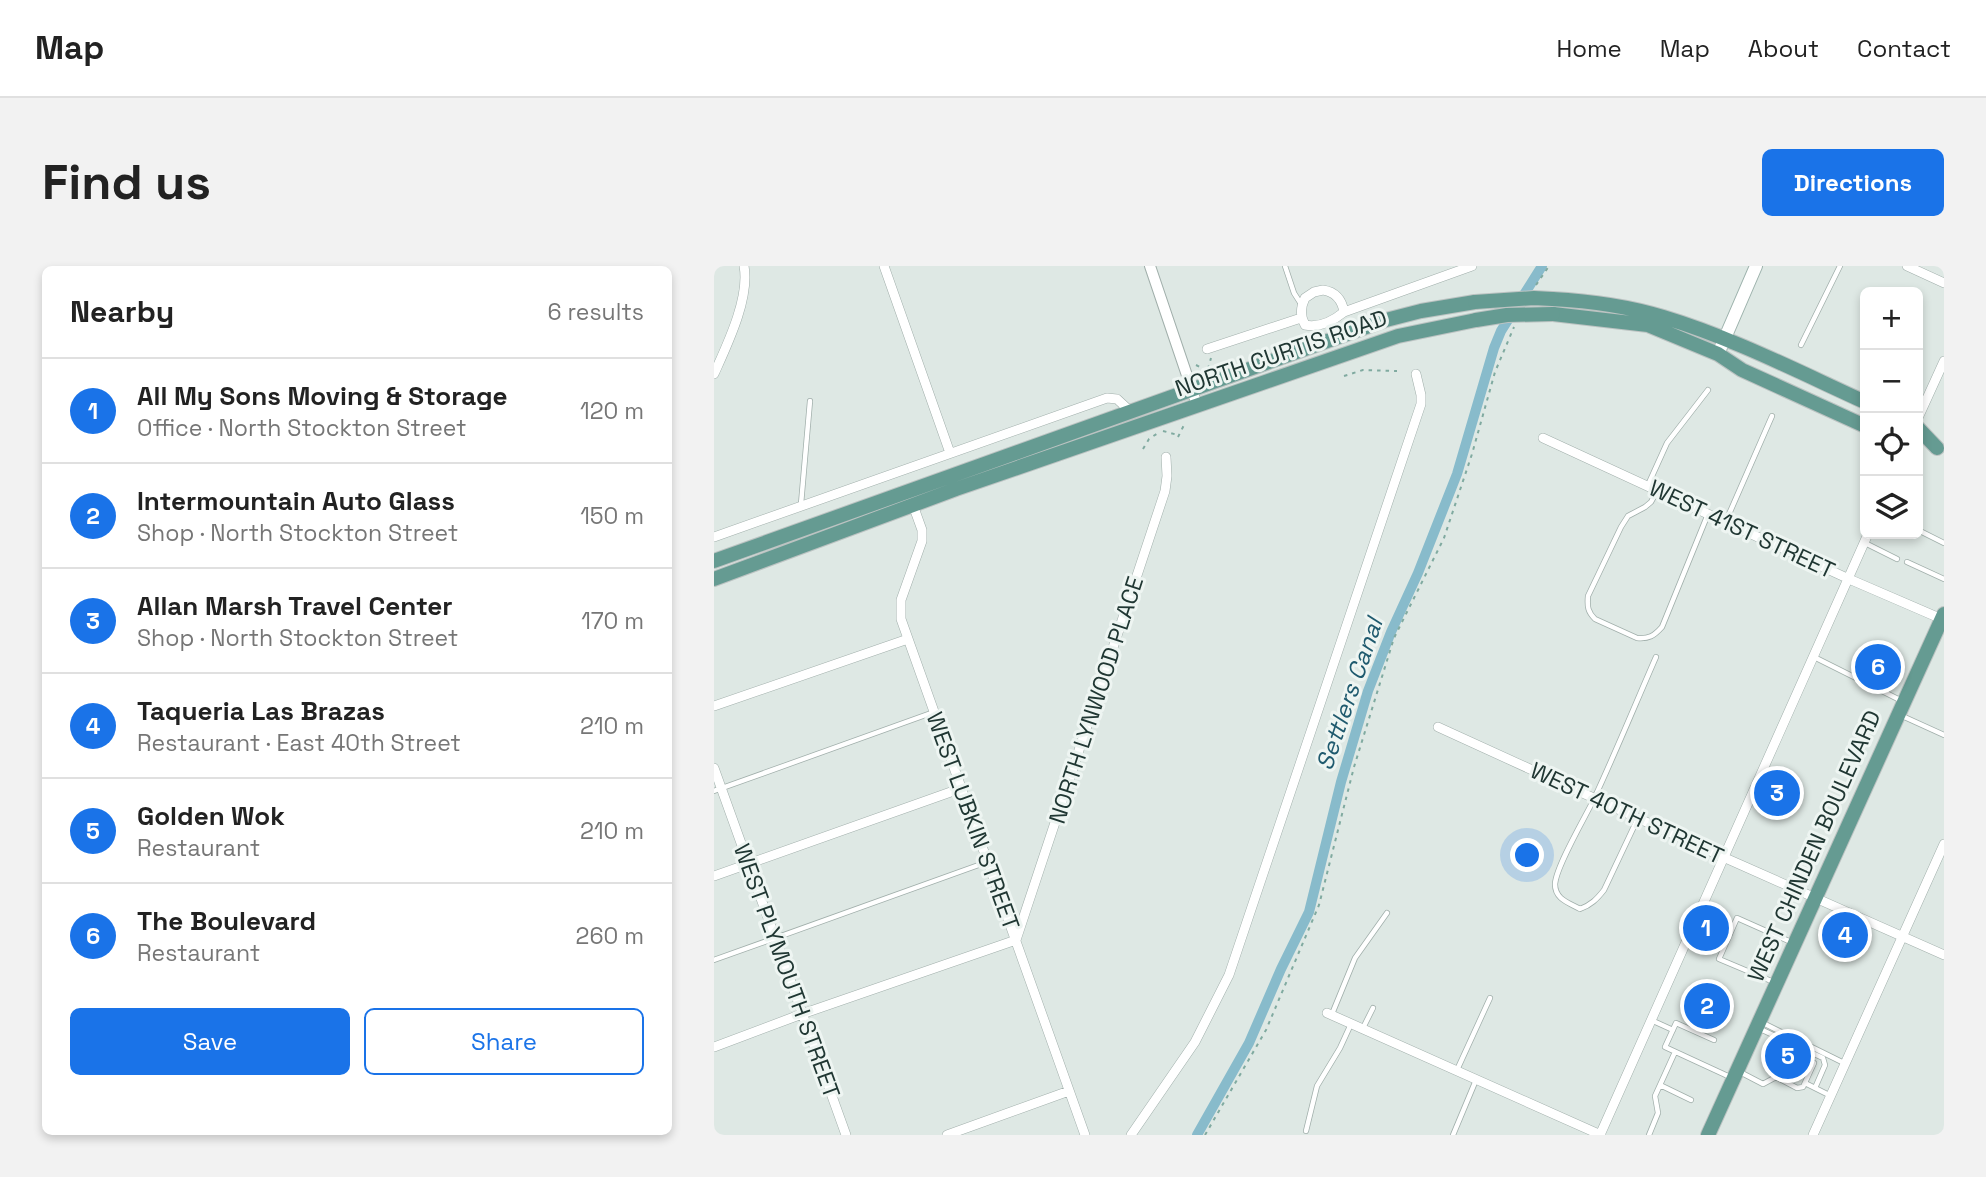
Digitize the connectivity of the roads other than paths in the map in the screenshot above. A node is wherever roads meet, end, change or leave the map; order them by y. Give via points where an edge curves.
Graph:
1 (744, 266) edge
2 (884, 266) edge
3 (1150, 266) edge
4 (1285, 266) edge
5 (1472, 266) edge
6 (1756, 266) edge
7 (1840, 266) edge
8 (1908, 266) edge
9 (1944, 283) edge
10 (1302, 304) junction
11 (1552, 306) junction
12 (1344, 312) junction
13 (1301, 318) junction
14 (1724, 338) junction
15 (1801, 345) dead end
16 (1209, 351) road end
17 (1718, 354) junction
18 (1944, 361) edge
19 (716, 362) edge
20 (714, 374) edge
21 (1416, 374) dead end
22 (1192, 389) junction
23 (1708, 390) dead end
24 (1860, 400) edge
25 (810, 401) dead end
26 (1197, 405) junction
27 (1130, 411) junction
28 (1920, 413) edge
29 (1772, 416) dead end
30 (1860, 424) edge
31 (1923, 433) edge
32 (1543, 438) dead end
33 (1940, 449) edge
34 (950, 453) junction
35 (1166, 457) dead end
36 (1647, 486) junction
37 (1657, 491) junction
38 (914, 505) junction
39 (800, 507) junction
40 (1708, 514) junction
41 (1726, 522) junction
42 (1923, 532) edge
43 (715, 535) edge
44 (1866, 539) edge
45 (1867, 539) edge
46 (1944, 543) edge
47 (1897, 559) dead end
48 (714, 561) edge
49 (1907, 562) dead end
50 (714, 579) edge
51 (1849, 579) junction
52 (1944, 579) edge
53 (1943, 618) edge
54 (908, 639) junction
55 (1814, 656) junction
56 (1656, 657) dead end
57 (714, 706) edge
58 (1902, 708) junction
59 (935, 712) junction
60 (1438, 727) dead end
61 (1944, 736) edge
62 (714, 768) edge
63 (962, 788) junction
64 (718, 789) edge
65 (1594, 798) junction
66 (1638, 818) junction
67 (1944, 844) edge
68 (1723, 857) junction
69 (988, 862) junction
70 (748, 864) junction
71 (714, 876) edge
72 (1816, 898) junction
73 (1387, 913) dead end
74 (1902, 936) junction
75 (775, 938) junction
76 (1016, 940) junction
77 (1795, 944) junction
78 (1944, 955) edge
79 (714, 960) edge
80 (1777, 983) junction
81 (1490, 998) dead end
82 (1373, 1008) dead end
83 (802, 1014) junction
84 (1329, 1014) joint
85 (1651, 1020) junction
86 (1351, 1024) junction
87 (1759, 1024) junction
88 (1363, 1029) junction
89 (1673, 1030) junction
90 (1714, 1040) dead end
91 (714, 1046) edge
92 (1675, 1052) junction
93 (1814, 1063) dead end
94 (1845, 1063) junction
95 (1457, 1071) junction
96 (1736, 1075) junction
97 (1477, 1080) junction
98 (1805, 1083) junction
99 (1660, 1085) junction
100 (1815, 1088) junction
101 (1069, 1091) junction
102 (1830, 1096) junction
103 (1691, 1100) dead end
104 (1306, 1131) dead end
105 (846, 1135) edge
106 (947, 1135) edge
107 (1085, 1135) edge
108 (1131, 1135) edge
109 (1453, 1135) edge
110 (1600, 1135) edge
111 (1648, 1135) edge
112 (1709, 1135) edge
113 (1812, 1135) edge

1 - 19 street via 739,310
2 - 34 street
3 - 22 street
4 - 10 lane
5 - 12 street, NORTH CURTIS ROAD
6 - 14 main road
7 - 15 lane
8 - 9 street
10 - 12 street, NORTH CURTIS ROAD via 1314,292 1328,291
10 - 13 street, NORTH CURTIS ROAD
11 - 14 main road, NORTH CURTIS ROAD via 1591,301 1661,316
11 - 17 main road, NORTH CURTIS ROAD via 1648,325
11 - 22 main road, NORTH CURTIS ROAD, bridge via 1534,298 1421,311
11 - 26 main road, NORTH CURTIS ROAD, bridge via 1398,336
12 - 13 street, NORTH CURTIS ROAD via 1316,326 1306,325
13 - 16 street, NORTH CURTIS ROAD
14 - 17 main road
14 - 24 main road, NORTH CURTIS ROAD
17 - 30 main road, NORTH CURTIS ROAD via 1742,370
18 - 28 street
19 - 20 street
21 - 108 street via 1421,404 1229,975 1195,1042
22 - 26 street
22 - 27 main road, NORTH CURTIS ROAD
23 - 36 lane via 1667,443
25 - 39 lane
26 - 38 main road, NORTH CURTIS ROAD
27 - 34 street via 1117,399 1107,398
27 - 48 main road, NORTH CURTIS ROAD
29 - 41 lane
31 - 33 main road
32 - 36 street, WEST 41ST STREET
34 - 39 street
35 - 76 street, NORTH LYNWOOD PLACE via 1165,491
36 - 37 street, WEST 41ST STREET
37 - 40 street, WEST 41ST STREET
37 - 40 lane via 1651,502 1628,516 1588,597 1587,607 1595,619 1637,638 1654,636 1662,627
38 - 50 main road, NORTH CURTIS ROAD
38 - 54 street, WEST LUBKIN STREET via 922,541 901,600
39 - 43 street
40 - 41 street, WEST 41ST STREET
41 - 51 street, WEST 41ST STREET
42 - 46 lane
44 - 51 street
45 - 47 lane
49 - 52 lane
51 - 53 street, WEST 41ST STREET
51 - 55 street
53 - 58 main road, WEST CHINDEN BOULEVARD
54 - 57 street
54 - 59 street, WEST LUBKIN STREET
55 - 58 lane
55 - 68 street
56 - 65 lane
58 - 61 lane
58 - 72 main road, WEST CHINDEN BOULEVARD
59 - 63 street, WEST LUBKIN STREET
59 - 64 lane
60 - 65 street, WEST 40TH STREET
62 - 64 street, WEST PLYMOUTH STREET
63 - 69 street, WEST LUBKIN STREET
63 - 70 street
64 - 70 street, WEST PLYMOUTH STREET
65 - 66 street, WEST 40TH STREET
65 - 66 lane via 1555,884 1565,902 1580,909 1604,890
66 - 68 street, WEST 40TH STREET
67 - 74 street
68 - 72 street, WEST 40TH STREET
68 - 85 street
69 - 75 lane
69 - 76 street, WEST LUBKIN STREET
70 - 71 street
70 - 75 street, WEST PLYMOUTH STREET
72 - 74 street, WEST 40TH STREET
72 - 77 main road, WEST CHINDEN BOULEVARD
73 - 84 lane via 1355,958
74 - 78 street, WEST 40TH STREET
74 - 94 street
75 - 79 lane
75 - 83 street, WEST PLYMOUTH STREET
76 - 83 street
76 - 101 street, WEST LUBKIN STREET
77 - 80 main road, WEST CHINDEN BOULEVARD
77 - 80 lane via 1737,918 1719,959
80 - 87 main road, WEST CHINDEN BOULEVARD
81 - 95 lane
82 - 88 lane
83 - 91 street
83 - 105 street, WEST PLYMOUTH STREET
84 - 86 street
85 - 89 lane
85 - 110 street
86 - 88 street
86 - 104 lane via 1317,1086
87 - 94 lane
87 - 96 main road, WEST CHINDEN BOULEVARD
87 - 100 lane via 1823,1058 1825,1065
88 - 95 street
89 - 90 lane via 1676,1023
89 - 92 lane via 1665,1047
92 - 96 lane
92 - 99 lane
93 - 98 lane
94 - 102 street
95 - 97 street
96 - 98 lane via 1763,1084 1776,1077 1797,1088
96 - 112 main road, WEST CHINDEN BOULEVARD
97 - 109 lane
97 - 110 street
98 - 100 lane
99 - 103 lane
99 - 111 lane via 1655,1096 1658,1113
100 - 102 lane
101 - 106 street
101 - 107 street, WEST LUBKIN STREET
102 - 113 street

